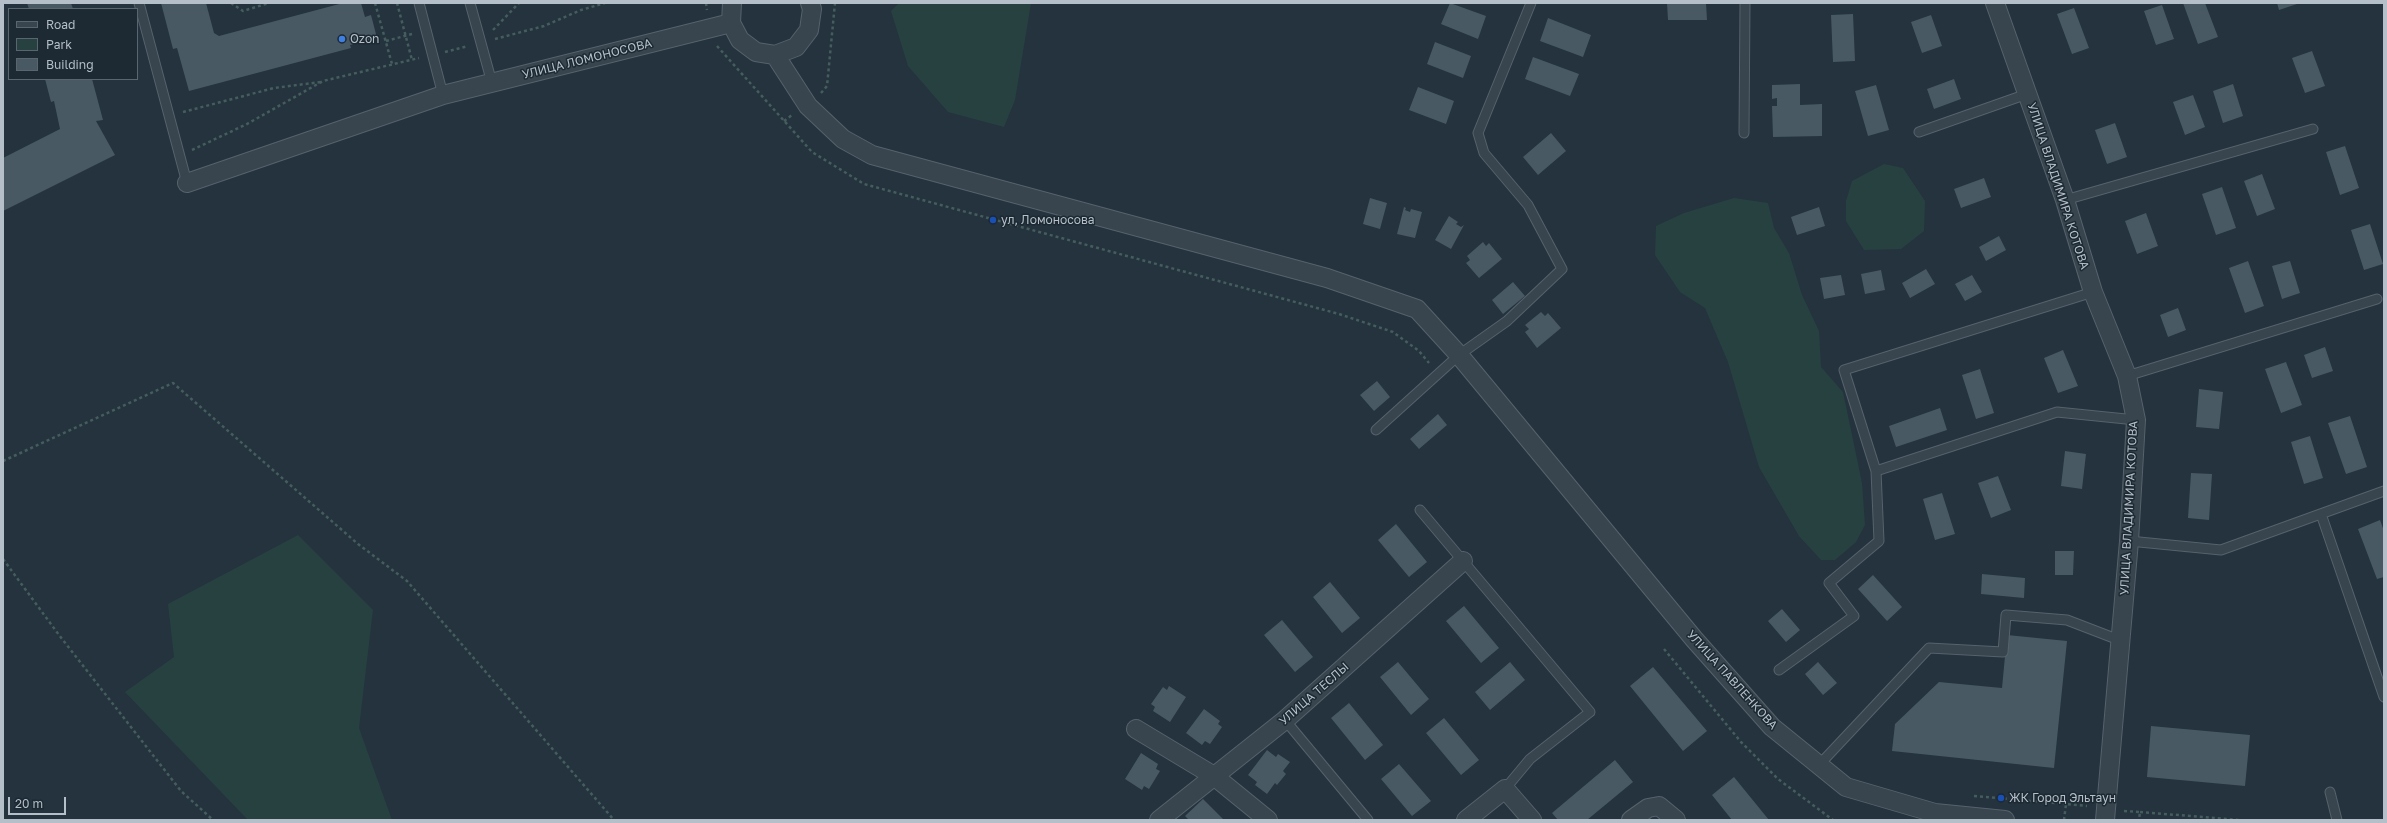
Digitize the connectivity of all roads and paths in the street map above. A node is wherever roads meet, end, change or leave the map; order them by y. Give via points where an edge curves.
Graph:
1 (139, 3) edge
2 (231, 3) edge
3 (269, 3) edge
4 (375, 3) edge
5 (397, 3) edge
6 (419, 3) edge
7 (470, 3) edge
8 (519, 3) edge
9 (605, 3) edge
10 (732, 3) edge
11 (810, 3) edge
12 (835, 3) edge
13 (1531, 3) edge
14 (1745, 3) edge
15 (1995, 3) edge
16 (731, 23) junction
17 (426, 31) junction
18 (406, 36) junction
19 (386, 41) junction
20 (481, 43) junction
21 (432, 55) junction
22 (775, 55) junction
23 (412, 60) junction
24 (392, 64) junction
25 (323, 81) junction
26 (492, 83) junction
27 (2027, 94) junction
28 (443, 96) junction
29 (808, 106) junction
30 (170, 115) junction
31 (784, 120) dead end
32 (2313, 129) dead end
33 (1919, 132) dead end
34 (1744, 133) dead end
35 (180, 155) junction
36 (187, 183) joint
37 (2065, 200) junction
38 (2092, 292) junction
39 (2377, 299) dead end
40 (1459, 355) junction
41 (2127, 376) junction
42 (2136, 420) junction
43 (1376, 430) dead end
44 (3, 461) edge
45 (1876, 471) junction
46 (2384, 491) edge
47 (1420, 510) dead end
48 (2321, 514) junction
49 (2129, 541) junction
50 (3, 559) edge
51 (1463, 561) junction
52 (2120, 640) junction
53 (1664, 649) dead end
54 (1779, 670) dead end
55 (2384, 697) edge
56 (1285, 720) junction
57 (1136, 729) dead end
58 (1819, 765) junction
59 (1214, 776) junction
60 (1505, 789) junction
61 (2330, 792) dead end
62 (1974, 796) dead end
63 (2066, 804) dead end
64 (2140, 812) dead end
65 (213, 820) edge
66 (614, 820) edge
67 (1159, 820) edge
68 (1268, 820) edge
69 (1368, 820) edge
70 (1466, 820) edge
71 (1532, 820) edge
72 (1631, 820) edge
73 (1676, 820) edge
74 (1833, 820) edge
75 (2004, 820) edge
76 (2105, 820) edge
77 (2240, 820) edge
78 (2337, 820) edge

1 - 30 lane
2 - 3 path via 243,11
4 - 19 path
5 - 18 path
6 - 17 lane
7 - 20 lane
8 - 20 path
9 - 20 path via 544,26
10 - 16 street
11 - 22 street via 812,9 809,30 796,47
12 - 29 path via 828,86
13 - 40 lane via 1478,133 1484,153 1528,205 1562,269 1507,321
14 - 34 lane
15 - 27 street, УЛИЦА ВЛАДИМИРА КОТОВА
16 - 22 street via 740,40 756,52
16 - 26 street, УЛИЦА ЛОМОНОСОВА
17 - 18 path
17 - 21 lane
18 - 19 path
18 - 23 path
19 - 24 path
20 - 21 path
20 - 26 lane
21 - 23 path
21 - 28 lane
22 - 29 street, УЛИЦА ПАВЛЕНКОВА
23 - 24 path
24 - 25 path
25 - 30 path via 274,88
25 - 35 path via 247,124
26 - 28 street, УЛИЦА ЛОМОНОСОВА
27 - 33 lane
27 - 37 street, УЛИЦА ВЛАДИМИРА КОТОВА
28 - 36 street, УЛИЦА ЛОМОНОСОВА
29 - 31 path
29 - 40 street, УЛИЦА ПАВЛЕНКОВА via 843,139 872,154 1368,291 1417,309
30 - 35 lane
32 - 37 lane
35 - 36 lane
37 - 38 street, УЛИЦА ВЛАДИМИРА КОТОВА
38 - 41 street, УЛИЦА ВЛАДИМИРА КОТОВА
38 - 45 lane via 1844,370
39 - 41 lane
40 - 43 lane
40 - 58 street, УЛИЦА ПАВЛЕНКОВА via 1694,639 1772,727
41 - 42 street, УЛИЦА ВЛАДИМИРА КОТОВА
42 - 45 lane via 2057,412
42 - 49 street, УЛИЦА ВЛАДИМИРА КОТОВА
44 - 66 path via 173,383 358,544 407,581
45 - 54 lane via 1879,541 1829,583 1854,616
46 - 48 lane
47 - 51 lane
48 - 49 lane via 2221,550
48 - 55 lane
49 - 52 street, УЛИЦА ВЛАДИМИРА КОТОВА
50 - 65 path via 181,791
51 - 56 street, УЛИЦА ТЕСЛЫ
51 - 60 lane via 1590,712 1530,759
52 - 58 lane via 2067,620 2006,615 2003,652 1929,648
52 - 76 street, УЛИЦА ВЛАДИМИРА КОТОВА
53 - 74 path via 1741,742 1778,779
56 - 59 street, УЛИЦА ТЕСЛЫ
56 - 69 lane
57 - 59 street
58 - 75 street, УЛИЦА ПАВЛЕНКОВА via 1846,787 1935,813
59 - 67 street, УЛИЦА ТЕСЛЫ
59 - 68 street
60 - 70 street
60 - 71 street
61 - 78 lane
62 - 63 path
64 - 77 path
72 - 73 street via 1648,808 1659,806

